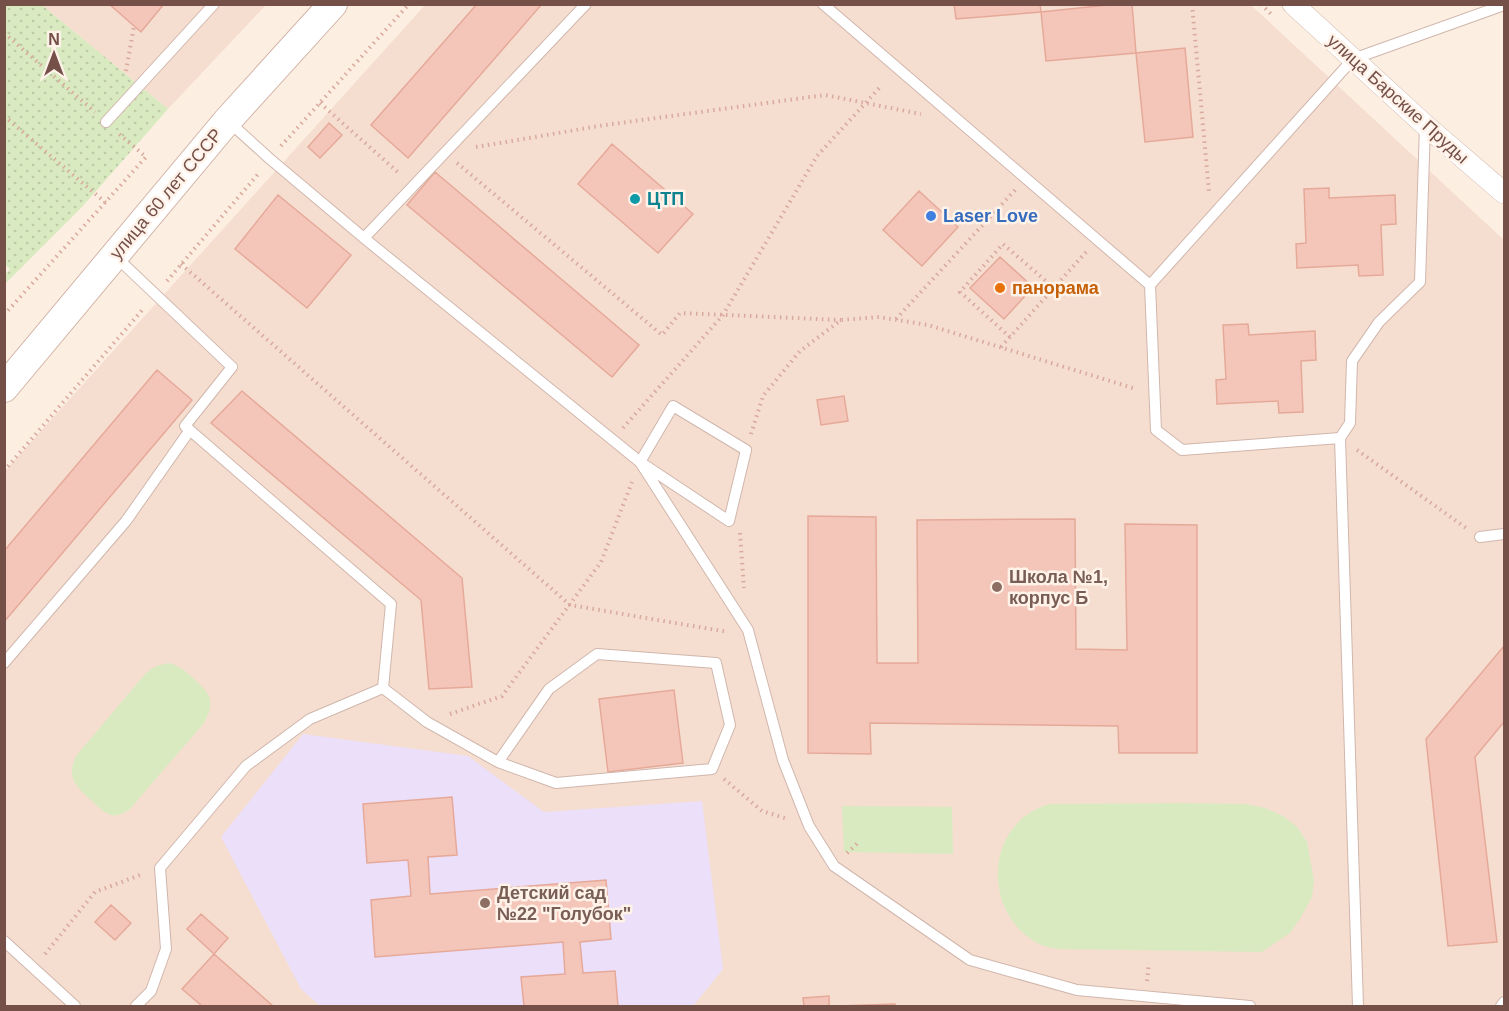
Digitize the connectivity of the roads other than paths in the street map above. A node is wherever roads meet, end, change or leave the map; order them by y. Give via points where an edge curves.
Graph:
1 (214, 4) edge
2 (333, 4) edge
3 (586, 4) edge
4 (824, 4) edge
5 (1293, 4) edge
6 (1504, 5) edge
7 (1353, 59) junction
8 (227, 121) junction
9 (106, 122) road end
10 (1425, 125) junction
11 (1504, 192) edge
12 (364, 238) junction
13 (115, 256) junction
14 (1150, 285) junction
15 (4, 388) edge
16 (190, 430) junction
17 (1340, 438) junction
18 (640, 462) junction
19 (1504, 534) edge
20 (1480, 537) road end
21 (4, 663) edge
22 (383, 687) junction
23 (498, 762) junction
24 (4, 941) edge
25 (1504, 1002) edge
26 (75, 1006) edge
27 (136, 1006) edge
28 (1250, 1006) edge
29 (1358, 1006) edge
30 (1501, 1006) edge

1 - 9 lane
2 - 8 street, улица 60 лет СССР
3 - 12 lane
4 - 14 lane
5 - 7 street, улица Барские Пруды
6 - 7 lane
7 - 10 street, улица Барские Пруды
7 - 14 lane
8 - 12 lane
8 - 13 street, улица 60 лет СССР
10 - 11 street, улица Барские Пруды
10 - 17 lane via 1420,282 1379,322 1352,361 1350,423
12 - 18 lane
13 - 15 street, улица 60 лет СССР
13 - 16 lane via 232,367 185,426
14 - 17 lane via 1156,430 1182,450
16 - 21 lane via 126,521
16 - 22 lane via 391,604
17 - 29 lane
18 - 18 lane via 729,521 746,450 673,406
18 - 28 lane via 748,632 783,760 809,826 834,866 970,960 1077,990
19 - 20 lane
22 - 23 lane via 427,722
22 - 27 lane via 310,719 246,766 160,868 166,949 151,991
23 - 23 lane via 556,783 711,770 730,725 717,663 597,654 549,689
24 - 26 lane
25 - 30 lane

